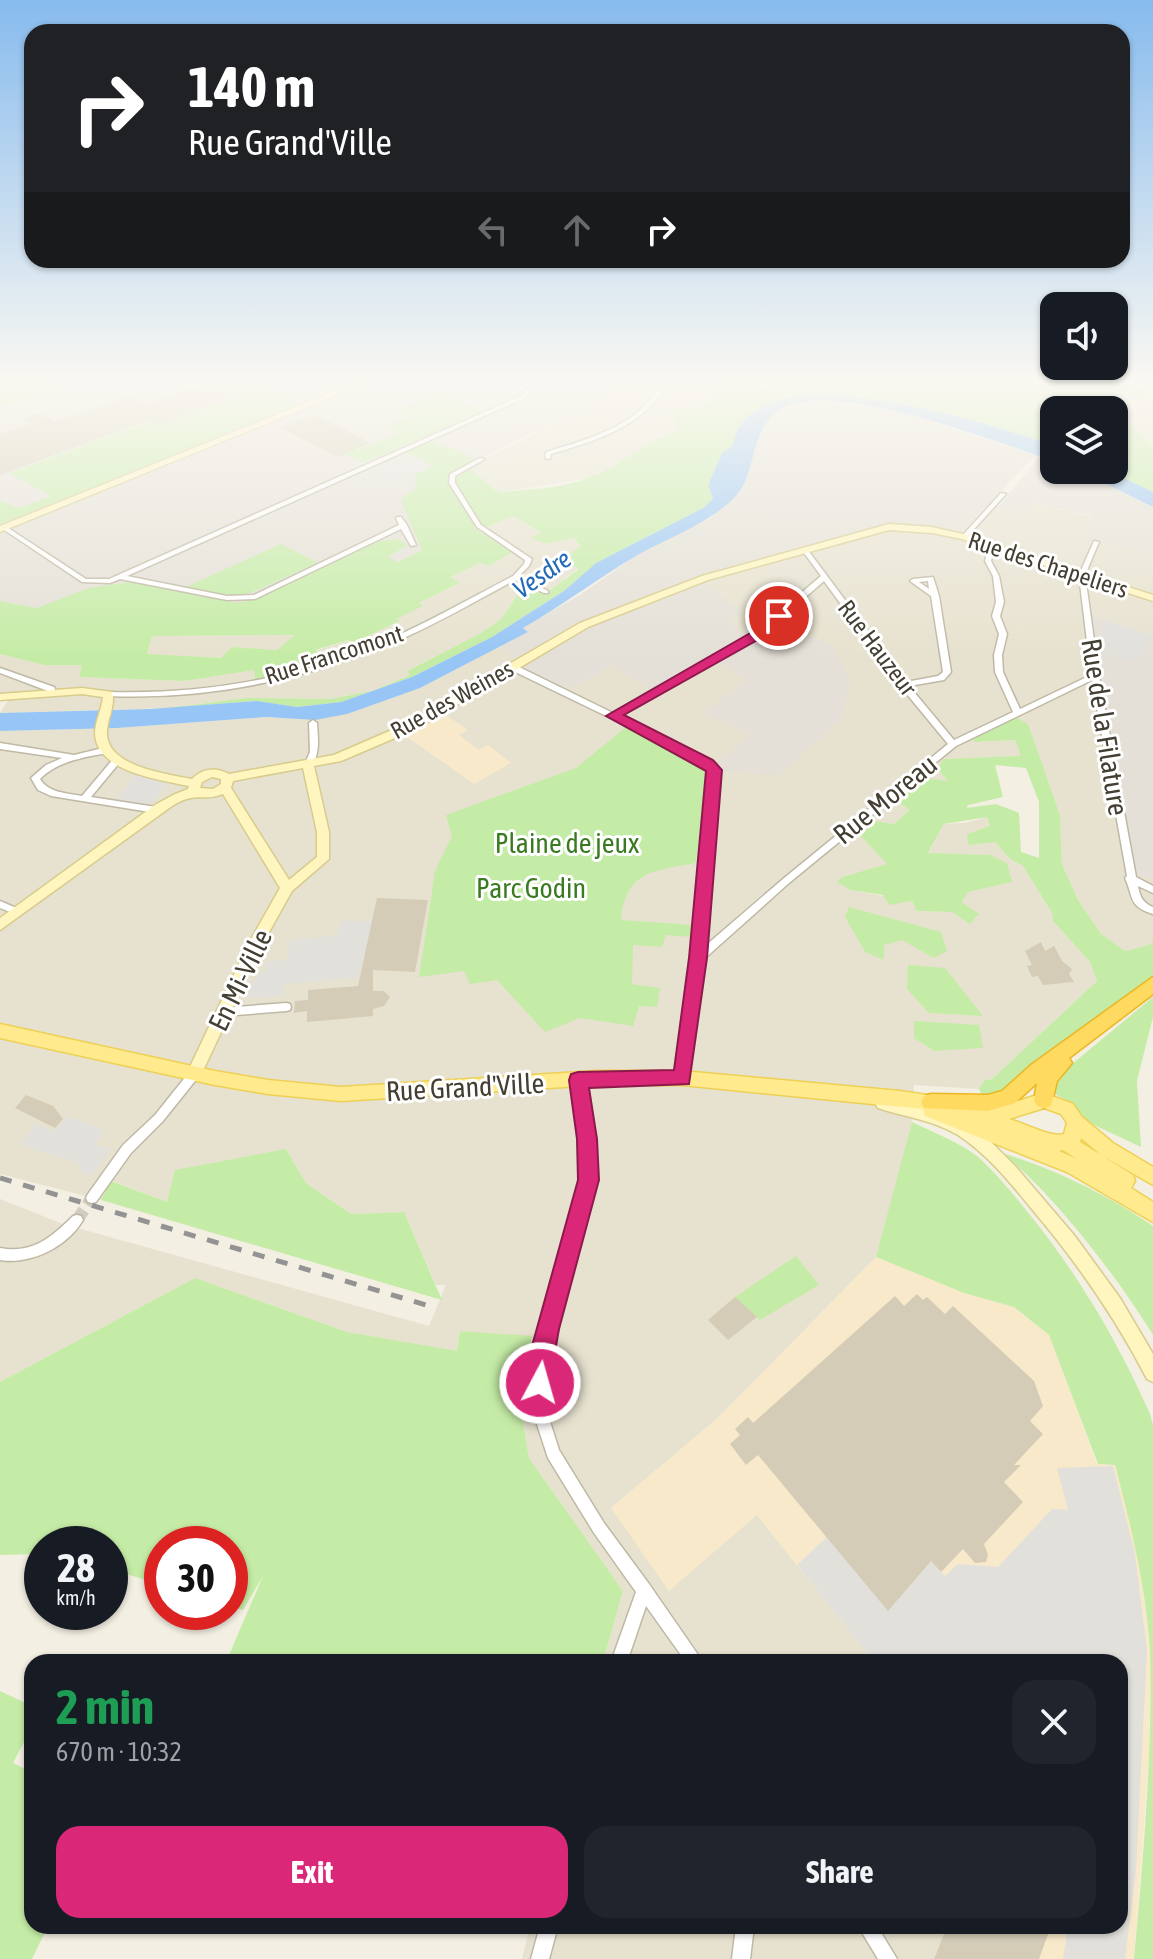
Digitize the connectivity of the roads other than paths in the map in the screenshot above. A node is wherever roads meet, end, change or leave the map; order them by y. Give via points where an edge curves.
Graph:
1 (137, 473) edge
2 (352, 473) edge
3 (455, 473) edge
4 (1003, 494) dead end
5 (2, 528) edge
6 (964, 537) junction
7 (1096, 542) dead end
8 (413, 545) dead end
9 (991, 546) junction
10 (805, 550) junction
11 (1082, 575) junction
12 (121, 577) junction
13 (515, 577) junction
14 (824, 577) junction
15 (546, 592) dead end
16 (935, 596) dead end
17 (1153, 598) edge
18 (620, 610) joint
19 (512, 667) junction
20 (0, 670) edge
21 (1095, 676) junction
22 (904, 685) junction
23 (51, 689) dead end
24 (0, 697) edge
25 (109, 697) junction
26 (1017, 712) junction
27 (613, 716) junction
28 (313, 723) dead end
29 (953, 744) junction
30 (2, 746) edge
31 (103, 751) junction
32 (74, 757) junction
33 (117, 760) junction
34 (308, 766) junction
35 (226, 783) junction
36 (195, 788) junction
37 (84, 799) junction
38 (156, 810) junction
39 (1130, 878) junction
40 (287, 888) junction
41 (1153, 890) edge
42 (0, 904) edge
43 (1153, 911) edge
44 (18, 912) junction
45 (0, 925) edge
46 (698, 958) junction
47 (1153, 984) edge
48 (286, 1007) dead end
49 (224, 1012) junction
50 (0, 1031) edge
51 (1088, 1035) junction
52 (195, 1073) junction
53 (682, 1078) junction
54 (578, 1080) junction
55 (831, 1094) junction
56 (882, 1103) junction
57 (1035, 1104) junction
58 (931, 1106) junction
59 (1076, 1122) junction
60 (1031, 1133) junction
61 (1067, 1143) junction
62 (1153, 1177) edge
63 (92, 1198) tunnel mouth
64 (1153, 1201) edge
65 (1153, 1213) edge
66 (77, 1220) tunnel mouth
67 (0, 1254) edge
68 (1153, 1373) edge
69 (644, 1589) junction
70 (622, 1654) edge
71 (689, 1654) edge
72 (547, 1934) edge
73 (744, 1934) edge
74 (872, 1934) edge
75 (540, 1959) edge
76 (741, 1959) edge
77 (888, 1959) edge

1 - 5 street
2 - 12 street
3 - 13 street via 452,483 479,526 529,559
4 - 6 street
5 - 12 street via 84,581
6 - 9 street, Rue des Chapeliers
6 - 10 street, Rue des Chapeliers via 889,527
7 - 11 street
8 - 12 street via 401,522 255,597 241,599
9 - 11 street, Rue des Chapeliers
9 - 26 street via 988,561 996,576 996,616 1003,634 999,672
10 - 14 street, Rue Hauzeur
10 - 18 street, Rue des Chapeliers via 705,578
11 - 17 street, Rue des Chapeliers
11 - 21 street, Rue de la Filature
13 - 15 street
13 - 25 street, Rue Francomont via 388,642 288,675 206,690
14 - 22 street, Rue Hauzeur
14 - 27 street via 757,635
16 - 22 street via 947,672 941,678
18 - 19 street, Rue des Weines
19 - 27 street
19 - 34 street, Rue des Weines via 412,726
20 - 23 street
21 - 26 street, Rue Moreau
21 - 39 street, Rue de la Filature
22 - 29 street, Rue Hauzeur
24 - 25 street via 82,691
25 - 31 street via 100,732
26 - 29 street, Rue Moreau
27 - 46 street via 714,770
28 - 34 street via 314,752
29 - 46 street, Rue Moreau
30 - 32 street
31 - 32 street
31 - 33 street
32 - 37 street via 35,778 54,794
33 - 36 street
33 - 37 street
34 - 35 street, Rue des Weines via 260,770
34 - 40 street, En Mi-Ville via 324,851 319,864
35 - 36 street via 214,794
35 - 36 street via 211,773
35 - 40 street
36 - 38 street
37 - 38 street
38 - 44 street
39 - 41 street
39 - 43 street, Rue de la Filature via 1137,901
40 - 49 street, En Mi-Ville
42 - 44 street
44 - 45 street
46 - 53 street
47 - 51 highway
48 - 49 street
49 - 52 street, En Mi-Ville
50 - 52 main road, Rue Grand'Ville
51 - 57 highway via 1048,1078
51 - 58 highway via 1008,1097
52 - 54 main road, Rue Grand'Ville via 341,1094
52 - 63 street via 127,1149
53 - 54 main road, Rue Grand'Ville
53 - 55 main road, Rue Grand'Ville
54 - 69 street via 588,1180 541,1357 539,1409 553,1453
55 - 56 main road, Rue Grand'Ville
55 - 58 main road, Rue Grand'Ville
56 - 58 main road, Rue Grand'Ville
56 - 68 street via 942,1120 1002,1163 1078,1252
57 - 58 main road, Rue Grand'Ville via 1001,1114
57 - 59 main road via 1060,1105
57 - 60 main road via 1025,1123
58 - 60 main road, Rue Grand'Ville
58 - 65 main road via 1085,1170
59 - 61 main road via 1076,1135
59 - 62 main road
60 - 61 main road, Rue Grand'Ville via 1048,1143
61 - 64 main road, Rue Grand'Ville
66 - 67 street via 58,1240 35,1252
69 - 70 street
69 - 71 street
72 - 75 street
73 - 76 street
74 - 77 street

